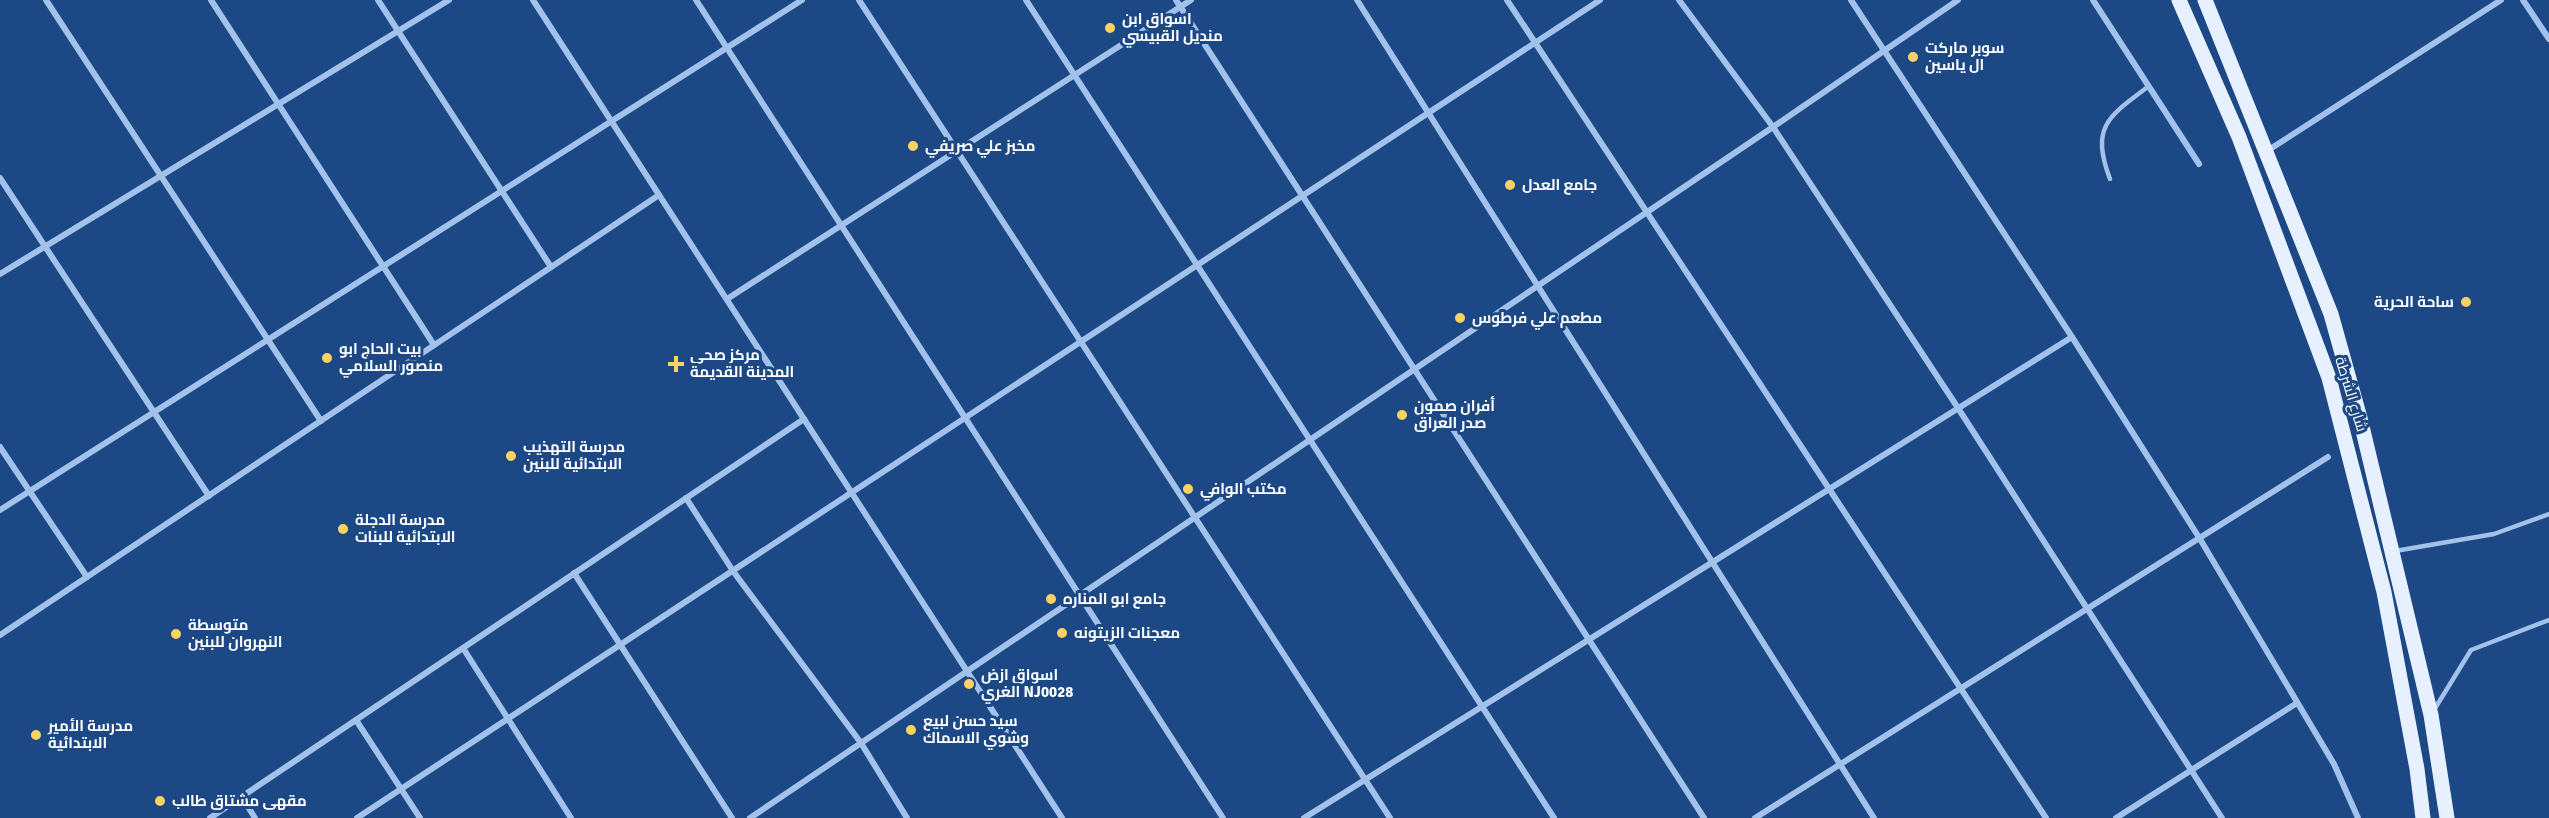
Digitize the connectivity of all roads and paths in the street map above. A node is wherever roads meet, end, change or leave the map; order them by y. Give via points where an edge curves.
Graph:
1 (46, 0) edge
2 (211, 0) edge
3 (378, 0) edge
4 (449, 0) edge
5 (533, 0) edge
6 (696, 0) edge
7 (802, 0) edge
8 (859, 0) edge
9 (1026, 0) edge
10 (1176, 0) edge
11 (1191, 0) edge
12 (1357, 0) edge
13 (1508, 0) edge
14 (1600, 0) edge
15 (1679, 0) edge
16 (1851, 0) edge
17 (1958, 0) edge
18 (2093, 0) edge
19 (2179, 0) edge
20 (2205, 0) edge
21 (2501, 0) edge
22 (2523, 0) edge
23 (1180, 7) junction
24 (398, 31) junction
25 (2549, 39) edge
26 (1536, 43) junction
27 (727, 48) junction
28 (1885, 52) junction
29 (1074, 75) junction
30 (2149, 86) junction
31 (278, 104) junction
32 (1429, 113) junction
33 (611, 121) junction
34 (1773, 127) junction
35 (957, 151) junction
36 (2265, 153) junction
37 (2199, 164) dead end
38 (161, 176) junction
39 (0, 178) edge
40 (2110, 179) dead end
41 (502, 191) junction
42 (659, 195) junction
43 (1302, 196) junction
44 (1647, 212) junction
45 (841, 226) junction
46 (45, 246) junction
47 (1197, 265) junction
48 (383, 267) junction
49 (551, 267) junction
50 (0, 274) edge
51 (1538, 286) junction
52 (726, 299) junction
53 (2072, 337) junction
54 (268, 340) junction
55 (1081, 342) junction
56 (434, 345) junction
57 (1414, 370) junction
58 (1958, 408) junction
59 (154, 412) junction
60 (965, 418) junction
61 (804, 419) junction
62 (321, 421) junction
63 (1310, 440) junction
64 (0, 447) edge
65 (2328, 457) dead end
66 (1829, 489) junction
67 (30, 491) junction
68 (852, 493) junction
69 (209, 496) junction
70 (686, 498) junction
71 (0, 510) edge
72 (2549, 514) edge
73 (1195, 517) junction
74 (2200, 539) junction
75 (2392, 552) junction
76 (1712, 562) junction
77 (733, 571) junction
78 (574, 573) junction
79 (87, 577) junction
80 (1080, 595) junction
81 (2087, 609) junction
82 (2549, 620) edge
83 (0, 635) edge
84 (1588, 639) junction
85 (620, 645) junction
86 (463, 648) junction
87 (967, 671) junction
88 (1961, 689) junction
89 (2296, 703) junction
90 (1482, 706) junction
91 (2431, 715) junction
92 (508, 719) junction
93 (356, 720) junction
94 (861, 743) junction
95 (1840, 764) junction
96 (2192, 770) junction
97 (1365, 780) junction
98 (401, 789) junction
99 (242, 797) junction
100 (210, 818) edge
101 (255, 818) edge
102 (357, 818) edge
103 (420, 818) edge
104 (571, 818) edge
105 (732, 818) edge
106 (750, 818) edge
107 (907, 818) edge
108 (1062, 818) edge
109 (1223, 818) edge
110 (1304, 818) edge
111 (1390, 818) edge
112 (1554, 818) edge
113 (1704, 818) edge
114 (1755, 818) edge
115 (1874, 818) edge
116 (2046, 818) edge
117 (2116, 818) edge
118 (2222, 818) edge
119 (2358, 818) edge
120 (2423, 818) edge
121 (2447, 818) edge

1 - 38 street
2 - 31 street
3 - 24 street
4 - 24 street
5 - 33 street
6 - 27 street
7 - 27 street
8 - 35 street
9 - 29 street
10 - 23 street
11 - 23 street
12 - 32 street
13 - 26 street
14 - 26 street
15 - 34 street
16 - 28 street
17 - 28 street
18 - 30 street
19 - 120 main road, شارع الشرطة via 2239,136 2329,378 2384,592
20 - 36 main road, شارع الشرطة
21 - 36 street
22 - 25 street
23 - 29 street
23 - 43 street
24 - 31 street
24 - 41 street
26 - 32 street
26 - 44 street
27 - 33 street
27 - 45 street
28 - 34 street
28 - 53 street
29 - 35 street
29 - 47 street
30 - 37 street
30 - 40 lane via 2109,119 2101,139 2102,159
31 - 38 street
31 - 48 street
32 - 43 street
32 - 51 street
33 - 41 street
33 - 42 street
34 - 44 street
34 - 58 street
35 - 45 street
35 - 55 street
36 - 75 main road, شارع الشرطة via 2331,314 2361,418
38 - 46 street
38 - 54 street
39 - 46 street
41 - 48 street
41 - 49 street
42 - 49 street
42 - 52 street
43 - 47 street
43 - 57 street
44 - 51 street
44 - 66 street
45 - 52 street
45 - 60 street
46 - 50 street
46 - 59 street
47 - 55 street
47 - 63 street
48 - 54 street
48 - 56 street
49 - 56 street
51 - 57 street
51 - 76 street
52 - 61 street
53 - 58 street
53 - 74 street
54 - 59 street
54 - 62 street
55 - 60 street
55 - 73 street
56 - 62 street
57 - 63 street
57 - 84 street
58 - 66 street
58 - 81 street
59 - 67 street
59 - 69 street
60 - 68 street
60 - 80 street
61 - 68 street
61 - 70 street
62 - 69 street
63 - 73 street
63 - 90 street
64 - 67 street
65 - 74 street
66 - 76 street
66 - 88 street
67 - 71 street
67 - 79 street
68 - 77 street
68 - 87 street
69 - 79 street
70 - 77 street
70 - 78 street
72 - 75 lane via 2494,534
73 - 80 street
73 - 97 street
74 - 81 street
74 - 89 street
75 - 91 main road, شارع الشرطة
76 - 84 street
76 - 95 street
77 - 85 street
77 - 94 street
78 - 85 street
78 - 86 street
79 - 83 street
80 - 87 street
80 - 109 street
81 - 88 street
81 - 96 street
82 - 91 lane via 2471,650
84 - 90 street
84 - 113 street
85 - 92 street
85 - 105 street
86 - 92 street
86 - 93 street
87 - 94 street
87 - 108 street
88 - 95 street
88 - 116 street
89 - 96 street
89 - 119 street via 2334,764
90 - 97 street
90 - 112 street
91 - 121 main road, شارع الشرطة
92 - 98 street
92 - 104 street
93 - 98 street
93 - 99 street
94 - 106 street
94 - 107 street
95 - 114 street
95 - 115 street
96 - 117 street
96 - 118 street
97 - 110 street
97 - 111 street
98 - 102 street
98 - 103 street
99 - 100 street
99 - 101 street

